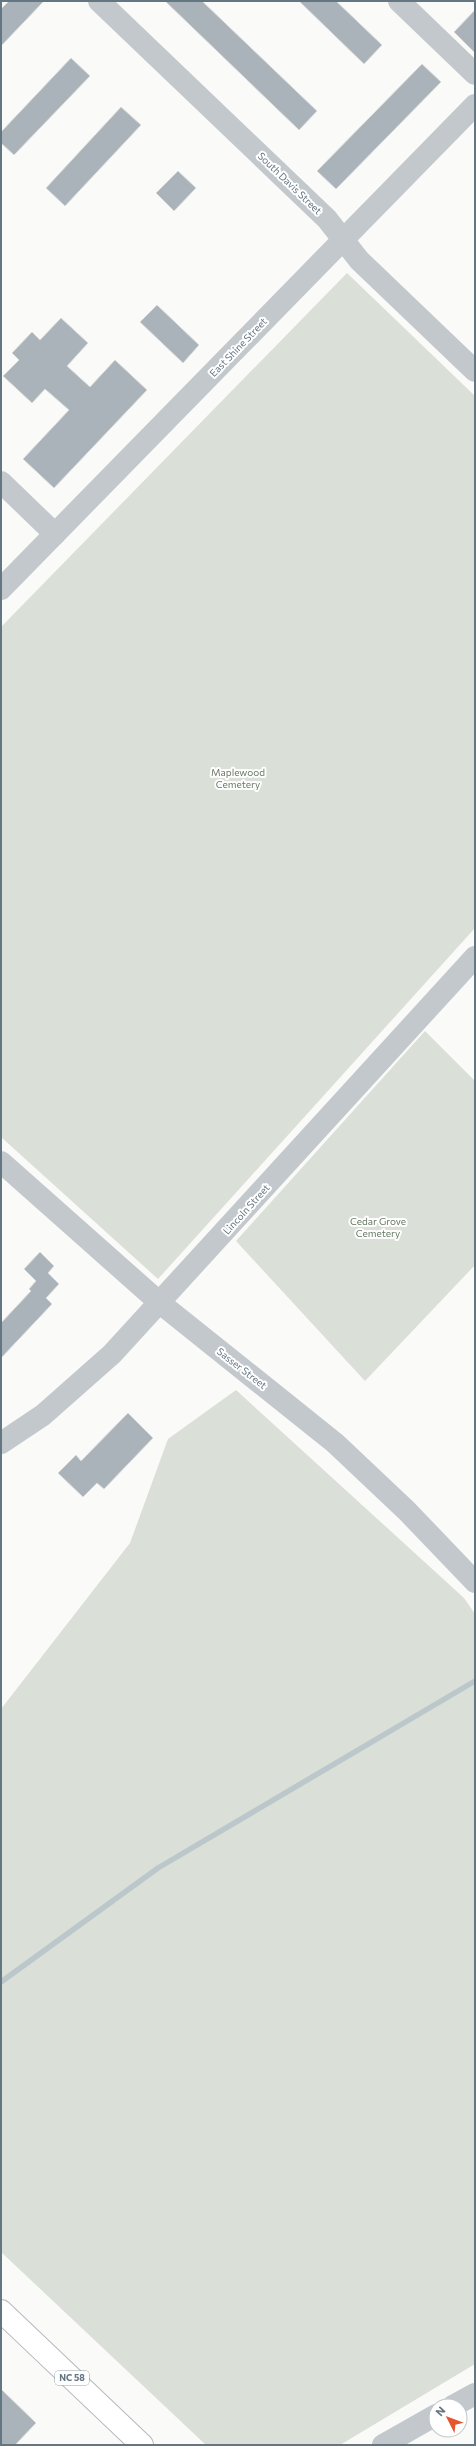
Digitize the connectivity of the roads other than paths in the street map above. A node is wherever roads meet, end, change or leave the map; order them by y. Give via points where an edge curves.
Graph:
1 (99, 1) edge
2 (399, 1) edge
3 (475, 74) edge
4 (475, 105) edge
5 (343, 240) junction
6 (475, 371) edge
7 (1, 482) edge
8 (55, 534) junction
9 (1, 589) edge
10 (475, 958) edge
11 (1, 1162) edge
12 (160, 1303) junction
13 (1, 1443) edge
14 (475, 1582) edge
15 (1, 2311) edge
16 (428, 2420) edge
17 (142, 2445) edge
18 (384, 2445) edge

1 - 5 street, South Davis Street via 327,219
2 - 3 street
4 - 5 street, East Shine Street
5 - 6 street, South Davis Street via 359,260
5 - 8 street, East Shine Street
7 - 8 street
8 - 9 street, East Shine Street
10 - 12 street, Lincoln Street
11 - 12 street, Sasser Street
12 - 13 street, Lincoln Street via 92,1373 43,1415
12 - 14 street, Sasser Street via 335,1443 407,1511
15 - 17 main road, NC 58
16 - 18 street

